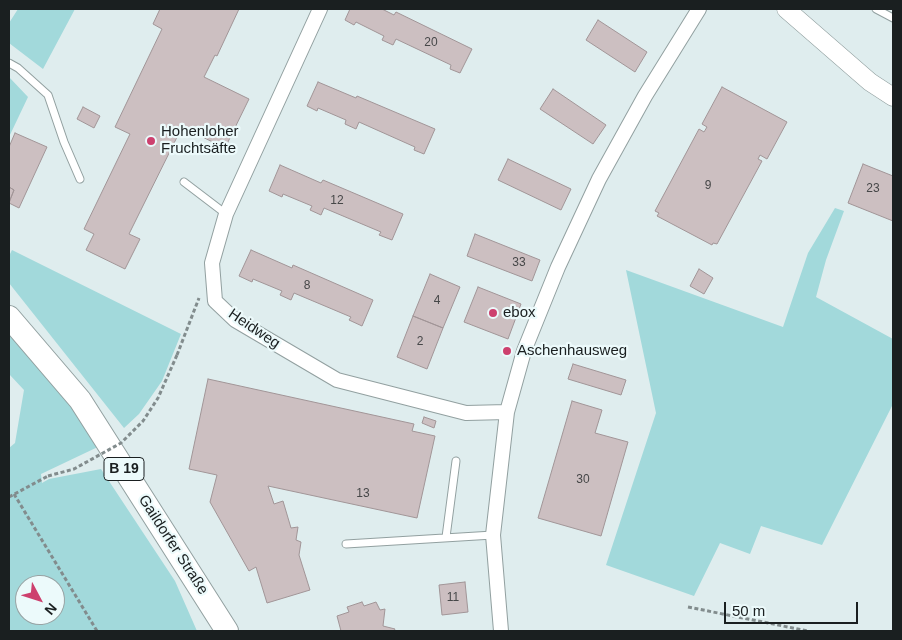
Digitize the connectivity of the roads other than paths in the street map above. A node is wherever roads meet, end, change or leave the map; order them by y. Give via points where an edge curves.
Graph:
1 (320, 9) edge
2 (699, 9) edge
3 (786, 9) edge
4 (876, 9) edge
5 (893, 18) edge
6 (9, 63) edge
7 (893, 97) edge
8 (80, 179) dead end
9 (184, 182) dead end
10 (226, 214) junction
11 (9, 317) edge
12 (507, 412) junction
13 (456, 461) dead end
14 (493, 535) junction
15 (446, 536) junction
16 (346, 544) dead end
17 (227, 631) edge
18 (501, 631) edge

1 - 10 street, Heidweg
2 - 12 street via 598,179 524,352
3 - 7 street via 870,82
4 - 5 lane
6 - 8 lane via 48,95
9 - 10 lane
10 - 12 street, Heidweg via 212,263 215,301 235,320 337,380 466,413
11 - 17 main road, Gaildorfer Straße / B 19 via 80,400
12 - 14 street
13 - 15 lane
14 - 15 lane
14 - 18 street
15 - 16 lane

